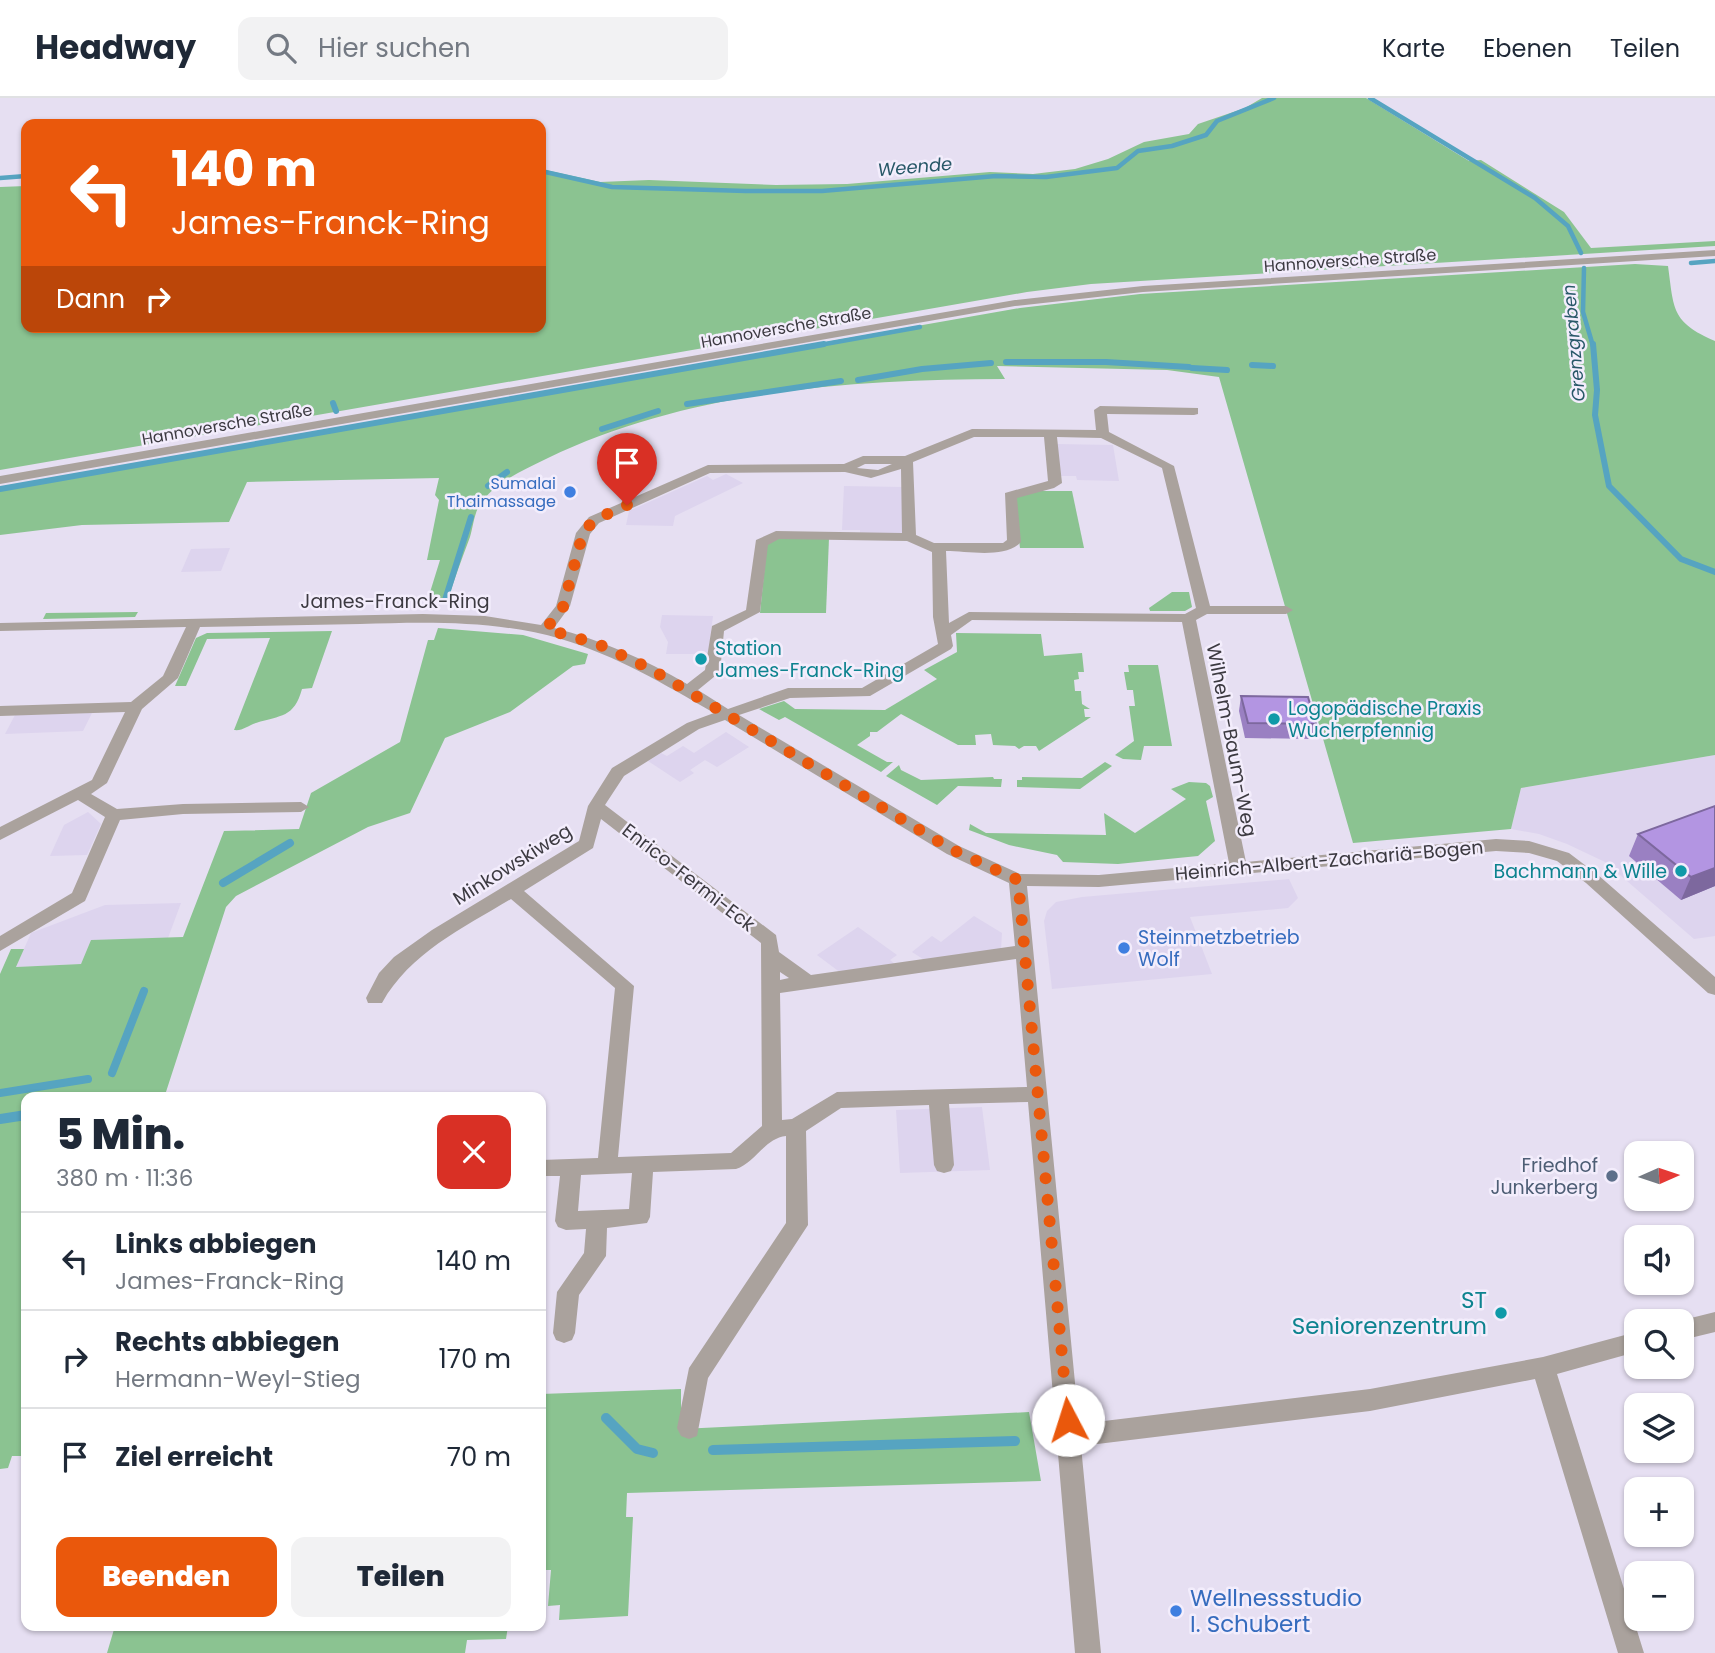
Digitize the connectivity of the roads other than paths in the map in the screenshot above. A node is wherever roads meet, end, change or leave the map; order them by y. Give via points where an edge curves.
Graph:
1 (1715, 253) edge
2 (1194, 411) dead end
3 (1050, 433) junction
4 (1102, 434) junction
5 (907, 460) junction
6 (0, 480) edge
7 (909, 537) junction
8 (935, 548) junction
9 (1204, 610) junction
10 (1286, 610) dead end
11 (1188, 618) junction
12 (195, 623) junction
13 (0, 627) edge
14 (546, 629) junction
15 (945, 632) junction
16 (687, 691) junction
17 (135, 707) junction
18 (0, 711) edge
19 (726, 713) junction
20 (80, 793) junction
21 (596, 806) junction
22 (301, 807) dead end
23 (114, 815) junction
24 (0, 834) edge
25 (1238, 869) junction
26 (1018, 880) junction
27 (512, 890) junction
28 (0, 944) edge
29 (1024, 951) junction
30 (770, 955) junction
31 (808, 983) junction
32 (770, 988) junction
33 (1715, 988) edge
34 (374, 998) dead end
35 (1037, 1094) junction
36 (938, 1097) junction
37 (796, 1128) junction
38 (772, 1129) junction
39 (643, 1165) junction
40 (944, 1165) dead end
41 (607, 1166) junction
42 (571, 1167) junction
43 (546, 1168) edge
44 (597, 1219) junction
45 (1715, 1322) edge
46 (1694, 1327) edge
47 (564, 1333) dead end
48 (1624, 1345) edge
49 (1543, 1367) junction
50 (689, 1428) dead end
51 (1069, 1436) junction
52 (1088, 1653) edge
53 (1631, 1653) edge

1 - 6 street, Hannoversche Straße via 1143,289 1015,303
2 - 4 street via 1100,410
3 - 4 street
3 - 5 street via 972,433
3 - 8 street via 1055,483 1044,489 1021,489 1010,496 1014,542 1006,547
4 - 9 street via 1168,466
5 - 7 street
5 - 14 street via 863,460 846,468 708,469 594,520 583,533 563,607
7 - 8 street
7 - 16 street via 776,535 761,543 753,612 717,629 712,672
8 - 15 street via 939,550 940,617
9 - 10 street
9 - 11 street
11 - 15 street via 969,616
11 - 25 street, Wilhelm-Baum-Weg
12 - 13 street, James-Franck-Ring
12 - 14 street, James-Franck-Ring via 468,618
12 - 17 street via 170,678
14 - 16 street, James-Franck-Ring via 598,644
15 - 19 street, Minkowskiweg via 946,646 865,693 788,692
16 - 19 street, James-Franck-Ring
17 - 18 street
17 - 20 street via 99,783
19 - 21 street, Minkowskiweg via 693,726 618,772
19 - 26 street, James-Franck-Ring via 953,850
20 - 23 street
20 - 24 street
21 - 27 street, Minkowskiweg via 587,844
21 - 30 street, Enrico-Fermi-Eck via 770,940
22 - 23 street
23 - 28 street via 79,897
25 - 26 street, Heinrich-Albert-Zachariä-Bogen via 1099,881
25 - 33 street, Heinrich-Albert-Zachariä-Bogen via 1496,845 1547,851 1592,879
26 - 29 street
27 - 34 street, Minkowskiweg via 401,962
27 - 41 street via 625,986
29 - 31 street
29 - 35 street
30 - 31 street, Enrico-Fermi-Eck
30 - 32 street
31 - 32 street
32 - 38 street
35 - 36 street
35 - 51 street
36 - 37 street via 837,1100
36 - 40 street
37 - 38 street
37 - 50 street via 797,1225 697,1375
38 - 39 street via 736,1161
39 - 41 street
39 - 44 street via 639,1217
41 - 42 street
42 - 43 street
42 - 44 street via 566,1220
44 - 47 street via 595,1256 568,1292
45 - 46 street
48 - 49 street
49 - 51 street via 1370,1400
49 - 53 street
51 - 52 street

